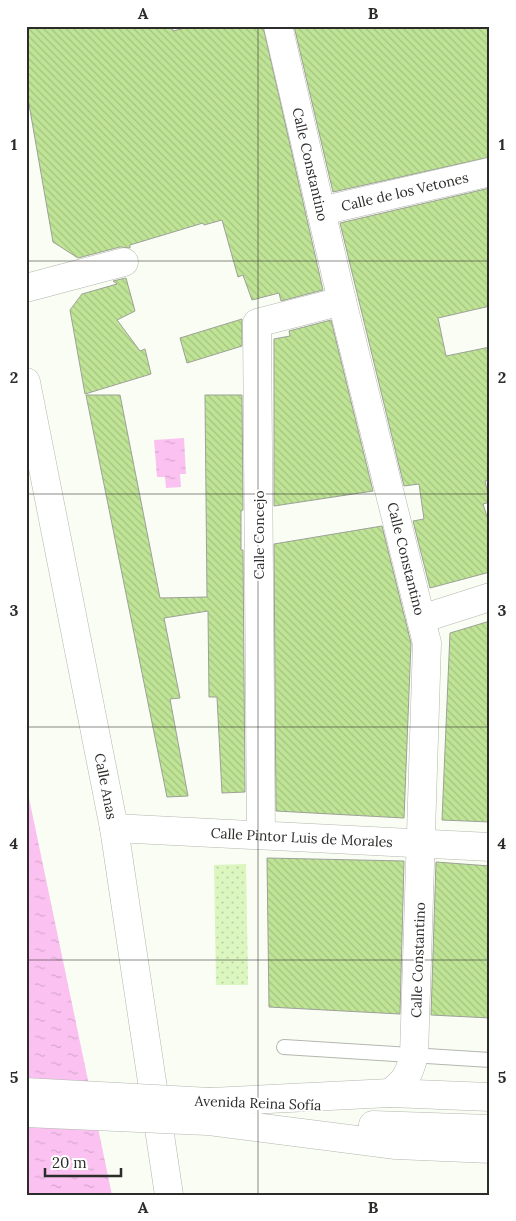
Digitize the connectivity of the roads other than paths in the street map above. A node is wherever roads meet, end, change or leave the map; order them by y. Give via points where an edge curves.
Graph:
1 (278, 26) edge
2 (490, 172) edge
3 (321, 211) junction
4 (124, 262) dead end
5 (26, 288) edge
6 (342, 301) junction
7 (26, 382) edge
8 (490, 597) edge
9 (421, 618) junction
10 (114, 828) junction
11 (261, 835) junction
12 (421, 844) junction
13 (490, 847) edge
14 (284, 1047) dead end
15 (414, 1055) junction
16 (490, 1060) edge
17 (26, 1092) edge
18 (390, 1093) junction
19 (490, 1097) edge
20 (210, 1111) junction
21 (490, 1112) edge
22 (26, 1113) edge
23 (490, 1129) edge
24 (490, 1149) edge
25 (169, 1195) edge

1 - 3 main road, Calle Constantino
2 - 3 main road, Calle de los Vetones
3 - 6 main road, Calle Constantino
4 - 5 main road
6 - 9 main road, Calle Constantino
6 - 11 main road, Calle Concejo via 257,323
7 - 10 main road, Calle Anas
8 - 9 main road
9 - 12 main road, Calle Constantino via 427,643
10 - 11 main road, Calle Pintor Luis de Morales
10 - 25 main road, Calle Anas
11 - 12 main road, Calle Pintor Luis de Morales
12 - 13 main road, Calle Pintor Luis de Morales
12 - 15 main road, Calle Constantino
14 - 15 lane
15 - 16 lane
15 - 18 main road, Calle Constantino via 404,1082
17 - 20 main road, Avenida Reina Sofía, bridge
18 - 19 main road
18 - 20 main road
20 - 21 main road, Avenida Reina Sofía
20 - 22 main road, Avenida Reina Sofía, bridge
20 - 23 main road, Avenida Reina Sofía
20 - 24 main road via 396,1145

